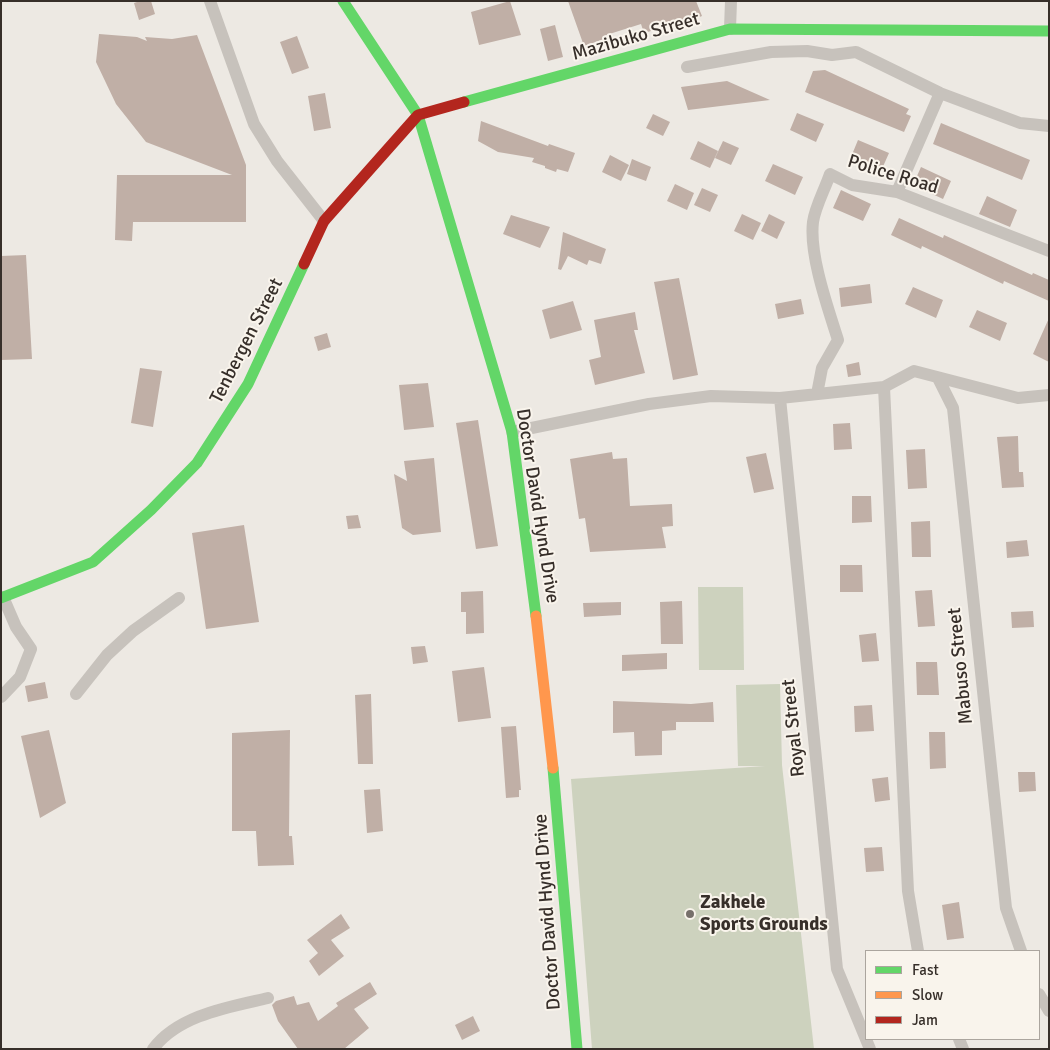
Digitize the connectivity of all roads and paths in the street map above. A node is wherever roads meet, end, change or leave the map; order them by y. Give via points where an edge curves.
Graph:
1 (210, 1) edge
2 (343, 1) edge
3 (731, 1) edge
4 (730, 29) junction
5 (1049, 30) edge
6 (687, 67) dead end
7 (940, 93) junction
8 (418, 115) junction
9 (1049, 126) edge
10 (897, 192) junction
11 (324, 222) junction
12 (1049, 250) edge
13 (938, 378) junction
14 (884, 387) junction
15 (817, 394) junction
16 (1049, 394) edge
17 (780, 398) junction
18 (512, 432) junction
19 (2, 597) edge
20 (179, 598) dead end
21 (76, 694) dead end
22 (1, 697) edge
23 (918, 950) edge
24 (1021, 950) edge
25 (1040, 996) edge
26 (268, 998) dead end
27 (1049, 1011) edge
28 (865, 1037) edge
29 (153, 1049) edge
30 (576, 1049) edge

1 - 11 street via 254,124
2 - 8 street, Doctor David Hynd Drive
3 - 4 street
4 - 5 street, Mazibuko Street
4 - 8 street, Mazibuko Street
6 - 7 street via 771,52 807,51 832,55 856,52
7 - 9 street via 1020,123
7 - 10 street
8 - 11 street, Tenbergen Street
8 - 18 street, Doctor David Hynd Drive
10 - 12 street, Police Road
10 - 15 street, Police Road via 852,185 830,174 813,222 820,277 838,340 822,368
11 - 19 street, Tenbergen Street via 248,384 197,463 93,562
13 - 14 street via 914,371
13 - 16 street via 1018,398
13 - 24 street, Mabuso Street via 953,408 1006,908
14 - 15 street
14 - 23 street via 908,892
15 - 17 street
17 - 18 street via 711,396 649,404
17 - 28 street, Royal Street via 837,970
18 - 30 street, Doctor David Hynd Drive via 556,791
19 - 22 street via 30,649 20,677
20 - 21 street via 132,631 107,655
25 - 27 street
26 - 29 street via 234,1006 174,1028

